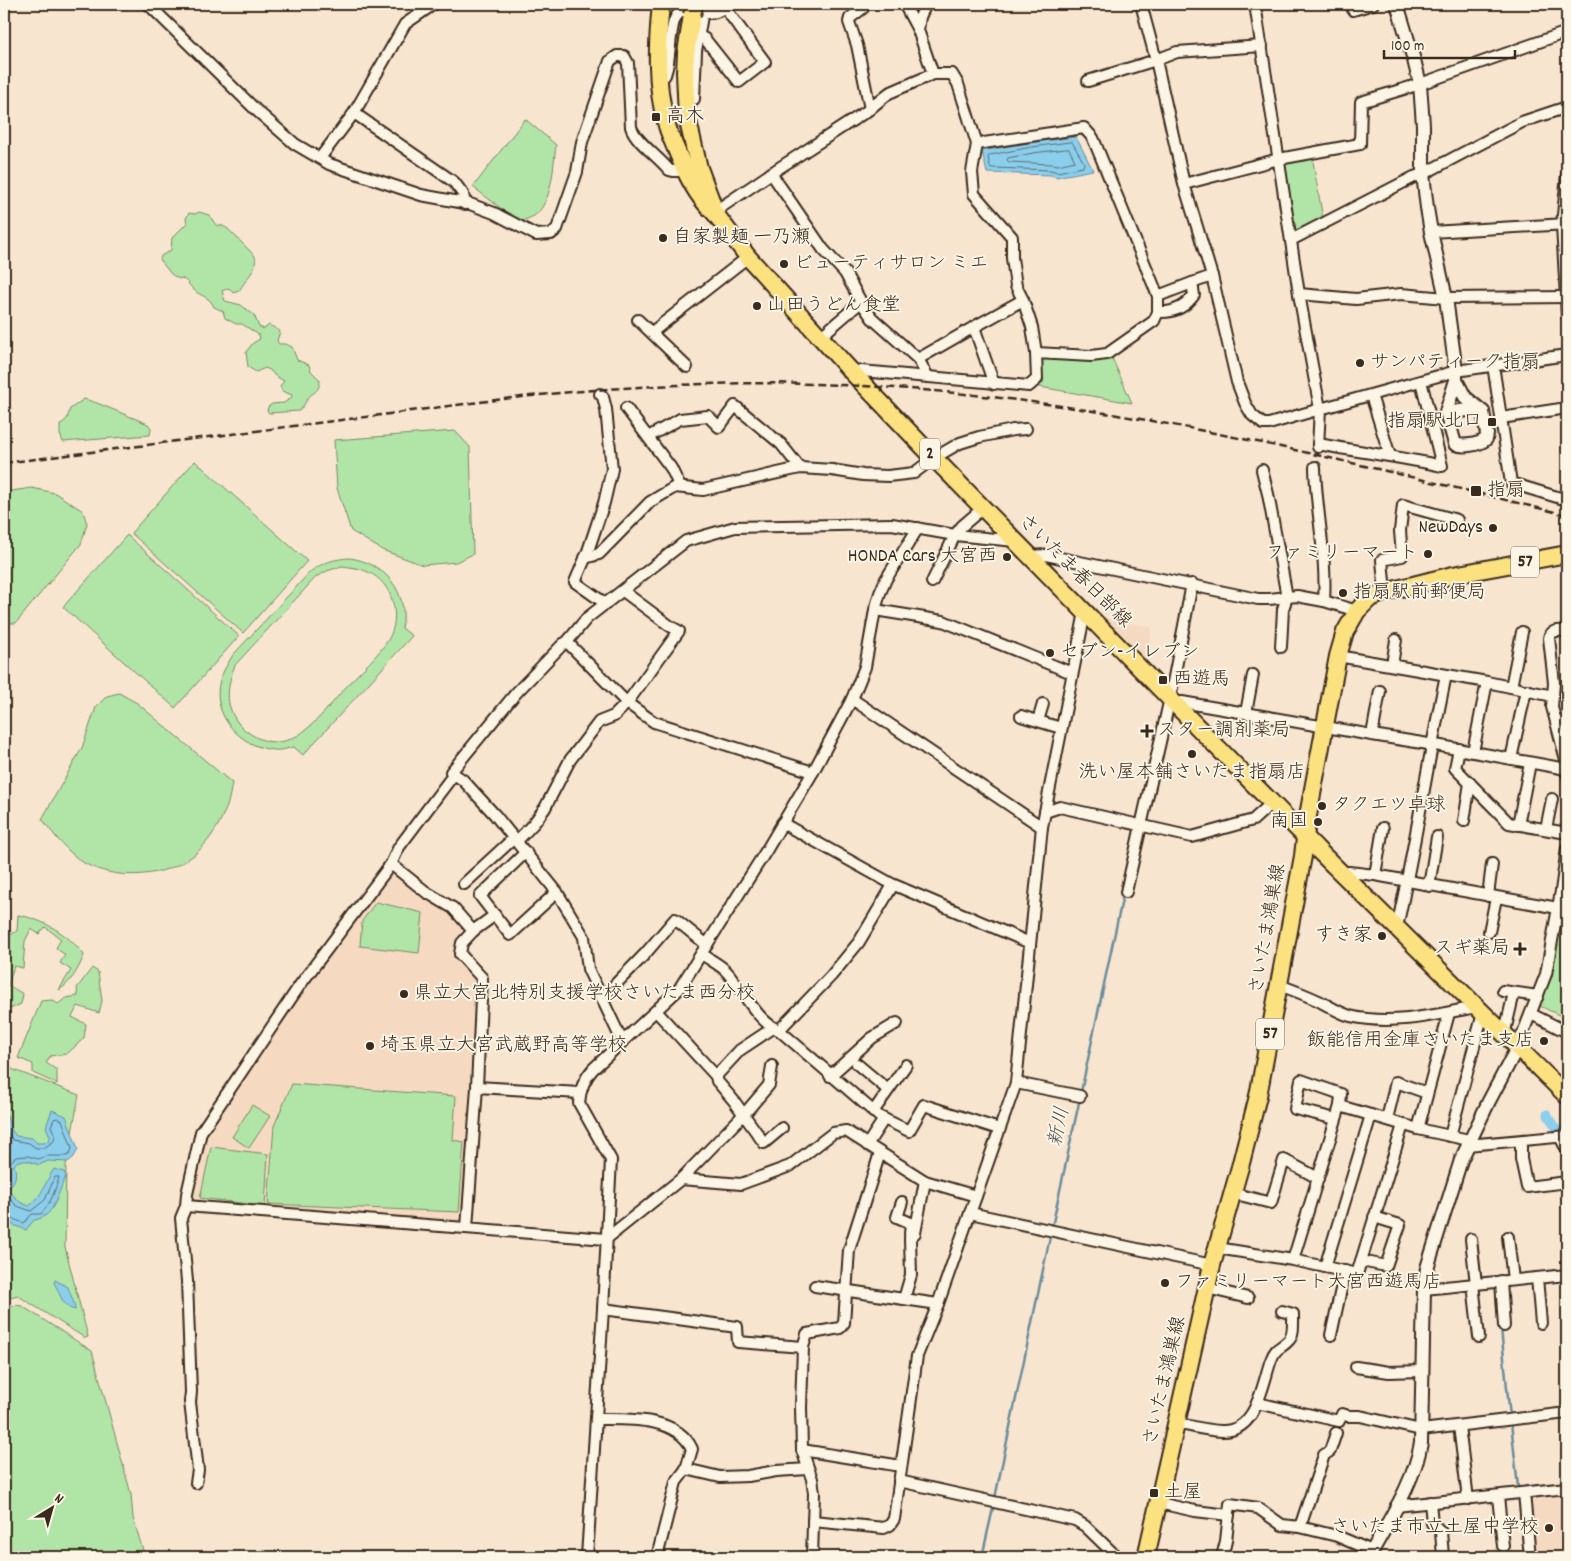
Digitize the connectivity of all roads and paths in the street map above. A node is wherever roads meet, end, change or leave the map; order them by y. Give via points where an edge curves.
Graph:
1 (148, 4) edge
2 (434, 4) edge
3 (661, 4) edge
4 (904, 4) edge
5 (926, 4) edge
6 (1141, 4) edge
7 (1255, 4) edge
8 (1351, 4) edge
9 (1373, 4) edge
10 (1397, 4) edge
11 (864, 5) edge
12 (727, 6) edge
13 (697, 8) edge
14 (918, 30) junction
15 (1567, 32) edge
16 (698, 35) junction
17 (1262, 46) junction
18 (1156, 60) junction
19 (933, 74) junction
20 (1088, 81) dead end
21 (659, 82) junction
22 (1420, 84) junction
23 (1567, 107) edge
24 (870, 109) junction
25 (354, 113) junction
26 (687, 117) junction
27 (666, 124) junction
28 (977, 144) junction
29 (320, 158) junction
30 (1279, 159) junction
31 (692, 170) junction
32 (771, 173) junction
33 (1423, 174) junction
34 (1567, 177) edge
35 (1184, 184) junction
36 (465, 204) junction
37 (714, 212) junction
38 (1565, 224) edge
39 (1431, 232) junction
40 (1291, 240) junction
41 (748, 257) junction
42 (1212, 276) junction
43 (1192, 283) junction
44 (1300, 294) junction
45 (1158, 296) junction
46 (1566, 297) edge
47 (1446, 298) junction
48 (1023, 300) junction
49 (861, 302) junction
50 (1158, 312) junction
51 (1567, 315) edge
52 (638, 320) dead end
53 (974, 327) junction
54 (652, 332) junction
55 (820, 336) junction
56 (1036, 353) junction
57 (1567, 355) edge
58 (918, 359) junction
59 (1493, 365) junction
60 (687, 367) dead end
61 (850, 370) junction
62 (1456, 376) junction
63 (928, 377) junction
64 (1421, 381) junction
65 (994, 384) junction
66 (600, 394) dead end
67 (1371, 395) junction
68 (626, 408) dead end
69 (1567, 408) edge
70 (1320, 409) junction
71 (1483, 412) junction
72 (1448, 418) junction
73 (1501, 418) junction
74 (1026, 429) dead end
75 (648, 437) junction
76 (1390, 456) junction
77 (934, 458) junction
78 (1315, 467) dead end
79 (800, 468) junction
80 (1262, 470) dead end
81 (680, 487) junction
82 (1567, 500) edge
83 (983, 508) junction
84 (1458, 520) dead end
85 (918, 528) junction
86 (955, 535) junction
87 (1015, 541) junction
88 (1567, 554) edge
89 (1030, 556) junction
90 (585, 558) junction
91 (932, 582) dead end
92 (1192, 584) junction
93 (623, 591) junction
94 (1385, 592) junction
95 (1287, 597) junction
96 (1324, 601) junction
97 (606, 604) junction
98 (874, 610) junction
99 (1357, 611) junction
100 (1085, 612) junction
101 (1567, 631) edge
102 (682, 632) dead end
103 (1522, 632) dead end
104 (1396, 640) dead end
105 (567, 642) junction
106 (1281, 647) dead end
107 (1338, 656) junction
108 (1392, 665) junction
109 (1072, 673) junction
110 (1253, 675) dead end
111 (1446, 675) junction
112 (1487, 682) junction
113 (1511, 687) junction
114 (1526, 690) junction
115 (1380, 691) dead end
116 (1553, 696) junction
117 (852, 699) junction
118 (1173, 701) junction
119 (629, 704) junction
120 (1043, 704) dead end
121 (1246, 713) junction
122 (1021, 716) dead end
123 (1562, 720) edge
124 (1038, 721) junction
125 (1324, 727) junction
126 (1062, 728) junction
127 (1372, 735) junction
128 (1565, 742) edge
129 (1431, 744) junction
130 (1459, 750) junction
131 (1473, 752) junction
132 (1511, 759) junction
133 (1530, 763) junction
134 (1567, 766) edge
135 (813, 772) junction
136 (454, 774) junction
137 (1470, 783) junction
138 (1552, 799) dead end
139 (1273, 802) junction
140 (1045, 812) junction
141 (1464, 821) dead end
142 (782, 823) junction
143 (1141, 825) junction
144 (1518, 825) junction
145 (1042, 827) junction
146 (1383, 828) dead end
147 (1546, 829) junction
148 (1567, 832) edge
149 (1305, 836) junction
150 (1437, 837) dead end
151 (515, 839) junction
152 (1567, 848) edge
153 (526, 852) junction
154 (391, 864) junction
155 (1492, 864) dead end
156 (1342, 873) junction
157 (1375, 875) junction
158 (1407, 882) junction
159 (464, 884) dead end
160 (893, 885) junction
161 (1429, 886) junction
162 (1564, 891) edge
163 (557, 892) junction
164 (1126, 892) dead end
165 (1492, 897) junction
166 (1558, 908) junction
167 (495, 915) junction
168 (1397, 927) junction
169 (473, 931) junction
170 (1489, 932) dead end
171 (1030, 943) junction
172 (707, 945) junction
173 (702, 954) junction
174 (1280, 985) junction
175 (1538, 996) junction
176 (602, 998) junction
177 (1480, 1010) junction
178 (656, 1011) junction
179 (1449, 1013) junction
180 (1531, 1014) junction
181 (897, 1022) dead end
182 (776, 1029) junction
183 (1567, 1032) edge
184 (1504, 1035) junction
185 (622, 1042) junction
186 (1517, 1048) junction
187 (857, 1064) dead end
188 (906, 1065) dead end
189 (772, 1066) dead end
190 (716, 1076) junction
191 (830, 1076) junction
192 (1016, 1082) junction
193 (477, 1087) junction
194 (888, 1090) junction
195 (580, 1093) junction
196 (1428, 1093) junction
197 (1080, 1096) dead end
198 (1567, 1096) edge
199 (1340, 1106) junction
200 (873, 1112) junction
201 (743, 1115) junction
202 (1371, 1115) junction
203 (884, 1119) junction
204 (1336, 1119) junction
205 (1387, 1120) junction
206 (1403, 1125) junction
207 (782, 1128) dead end
208 (1418, 1129) junction
209 (999, 1130) junction
210 (1450, 1136) junction
211 (1564, 1136) edge
212 (1522, 1141) junction
213 (1468, 1143) junction
214 (867, 1145) junction
215 (1567, 1150) edge
216 (880, 1153) junction
217 (1318, 1178) junction
218 (682, 1179) junction
219 (925, 1181) junction
220 (1567, 1182) edge
221 (1232, 1193) junction
222 (976, 1196) junction
223 (902, 1202) dead end
224 (186, 1206) junction
225 (970, 1213) junction
226 (1374, 1217) junction
227 (467, 1228) junction
228 (1508, 1237) dead end
229 (910, 1238) junction
230 (606, 1239) junction
231 (1471, 1239) dead end
232 (1216, 1248) junction
233 (1293, 1260) junction
234 (1360, 1261) junction
235 (1212, 1265) junction
236 (1325, 1267) junction
237 (1345, 1271) junction
238 (1567, 1275) edge
239 (1537, 1278) junction
240 (1513, 1280) junction
241 (1501, 1281) junction
242 (1475, 1284) junction
243 (815, 1286) dead end
244 (1207, 1288) junction
245 (1424, 1288) junction
246 (846, 1291) junction
247 (1248, 1298) dead end
248 (904, 1299) junction
249 (938, 1304) junction
250 (603, 1308) junction
251 (1282, 1310) dead end
252 (1541, 1323) dead end
253 (1504, 1326) dead end
254 (1331, 1335) dead end
255 (1478, 1337) dead end
256 (803, 1347) junction
257 (1356, 1367) dead end
258 (1422, 1371) junction
259 (1257, 1403) junction
260 (1567, 1414) edge
261 (596, 1419) junction
262 (1176, 1423) junction
263 (1459, 1426) junction
264 (1421, 1430) junction
265 (1336, 1432) dead end
266 (802, 1450) junction
267 (901, 1466) junction
268 (686, 1469) junction
269 (808, 1470) junction
270 (899, 1481) junction
271 (196, 1483) dead end
272 (1567, 1488) edge
273 (1524, 1493) junction
274 (1498, 1496) junction
275 (1468, 1499) junction
276 (1430, 1502) junction
277 (1159, 1503) junction
278 (1396, 1506) junction
279 (1229, 1515) junction
280 (814, 1521) junction
281 (1300, 1527) junction
282 (1504, 1546) dead end
283 (1371, 1554) edge
284 (1443, 1556) dead end
285 (587, 1557) edge
286 (657, 1557) edge
287 (812, 1557) edge
288 (1117, 1557) edge
289 (1146, 1557) edge
290 (1222, 1557) edge
291 (1530, 1557) edge

1 - 29 street via 256,110 296,144
2 - 25 street via 404,24
3 - 21 main road
4 - 14 street
5 - 14 street
6 - 18 street
7 - 17 street
8 - 9 street via 1353,10
10 - 22 street
11 - 24 street via 849,22
12 - 13 street via 713,13
12 - 16 street via 765,62 739,82 706,39
13 - 16 street
13 - 21 street via 680,12 674,20 667,68
13 - 26 main road via 686,53
14 - 19 street
15 - 22 street
16 - 26 street via 694,107
17 - 18 street via 1176,52
17 - 30 street
18 - 20 street
18 - 35 street
19 - 24 street via 890,93
19 - 28 street via 952,74
21 - 27 main road
22 - 30 street via 1361,102 1360,144
22 - 33 street
23 - 33 street via 1522,122
24 - 32 street
25 - 29 street
25 - 36 street via 454,182 463,194
26 - 27 street via 681,122
26 - 31 main road
27 - 31 main road
28 - 45 street via 1084,128 1093,138
28 - 48 street via 972,172 974,194 1012,237 1016,286
29 - 36 street via 329,164 421,195
30 - 35 street
30 - 40 street
31 - 36 street via 669,170 634,137 628,63 624,56 617,56 610,61 557,229 551,234 536,235 494,213
31 - 37 main road, さいたま春日部線 via 704,203
32 - 37 street
32 - 49 street via 823,249 845,273
33 - 39 street
33 - 40 street
34 - 38 street
35 - 42 street
37 - 41 main road, さいたま春日部線 / 2
38 - 39 street
38 - 46 street
39 - 47 street
40 - 44 street
41 - 54 street
41 - 55 main road, さいたま春日部線 / 2
42 - 43 street
42 - 70 street via 1237,382 1252,415 1263,424 1269,424
43 - 45 street
43 - 50 street via 1194,295 1188,304 1168,313
44 - 47 street via 1356,299 1401,294
44 - 70 street
45 - 50 street
46 - 47 street
46 - 51 street
47 - 62 street
48 - 53 street
48 - 56 street
49 - 55 street
49 - 58 street via 872,318
50 - 56 street via 1154,321 1106,354
52 - 54 street
53 - 58 street
53 - 65 street
54 - 60 street
55 - 61 main road, さいたま春日部線 / 2
56 - 65 street via 1037,379 1029,386
57 - 59 street
58 - 63 street
59 - 62 street
59 - 73 street
61 - 63 street
61 - 77 main road, さいたま春日部線 / 2
62 - 64 street
62 - 71 street via 1465,397
62 - 72 street via 1447,408
63 - 65 street
64 - 67 street
64 - 76 street via 1442,466
66 - 90 street via 606,409 612,469
67 - 70 street
67 - 76 street
68 - 75 street
69 - 73 street
70 - 76 street via 1318,446
71 - 72 street via 1472,409 1453,412
71 - 72 street via 1486,439 1459,446 1454,444
73 - 82 street via 1511,483
74 - 77 street via 978,437
75 - 79 street via 680,418 708,416 718,427 735,406 781,444
75 - 81 street via 671,468
77 - 79 street via 914,473 888,476
77 - 83 main road, さいたま春日部線 / 2
78 - 96 street
79 - 81 street via 703,490
80 - 95 street
81 - 90 street via 650,502 599,554
83 - 86 street
83 - 87 main road, さいたま春日部線 / 2
84 - 94 street via 1403,505 1402,556 1382,560
85 - 86 street
85 - 93 street via 892,524 735,527 686,541
85 - 98 street via 886,579
86 - 87 street
86 - 91 street
87 - 89 main road, さいたま春日部線 / 2
88 - 94 main road, さいたま鴻巣線 / 57 via 1453,575
89 - 92 street via 1046,555
89 - 100 main road, さいたま春日部線 / 2
90 - 97 street via 575,582
92 - 95 street via 1258,598
92 - 118 street
93 - 97 street
93 - 119 street via 679,631
94 - 99 main road, さいたま鴻巣線 / 57
95 - 96 street
95 - 106 street
96 - 99 street
97 - 105 street via 587,618
98 - 109 street via 943,621
98 - 117 street via 865,667
99 - 107 main road, さいたま鴻巣線 / 57 via 1345,632
100 - 109 street
100 - 118 main road, さいたま春日部線 / 2
101 - 116 street via 1554,631 1548,638
102 - 119 street
103 - 113 street
104 - 108 street
105 - 119 street
105 - 136 street via 490,723 451,772
107 - 108 street
107 - 125 main road, さいたま鴻巣線 / 57
108 - 111 street
109 - 126 street
110 - 121 street
111 - 112 street
111 - 129 street
112 - 113 street
112 - 131 street
113 - 114 street
114 - 116 street
114 - 132 street
115 - 127 street
116 - 123 street via 1552,707
117 - 135 street
117 - 145 street
118 - 121 street
118 - 139 main road, さいたま春日部線 / 2
118 - 143 street
119 - 135 street via 654,722
119 - 151 street via 614,716 599,722 570,760 545,808 534,823
120 - 124 street
121 - 125 street
122 - 124 street
123 - 128 street
124 - 126 street
125 - 127 street
125 - 149 main road, さいたま鴻巣線 / 57
126 - 140 street
127 - 129 street
128 - 134 street
129 - 130 street
129 - 158 street
130 - 131 street
130 - 137 street via 1455,768
131 - 132 street
132 - 133 street
133 - 134 street
133 - 144 street
135 - 142 street
136 - 151 street
136 - 154 street via 399,846
137 - 141 street
137 - 144 street via 1509,824
138 - 147 street
139 - 143 street via 1253,820 1192,837
139 - 149 main road, さいたま春日部線 / 2
140 - 143 street via 1060,806
140 - 145 street
142 - 160 street
142 - 172 street
143 - 164 street
144 - 147 street
145 - 171 street
146 - 157 street
147 - 148 street
149 - 156 main road, さいたま春日部線 / 2
149 - 174 main road, さいたま鴻巣線 / 57
150 - 161 street
151 - 153 street
151 - 159 street
152 - 162 street
153 - 163 street
153 - 167 street via 480,896
154 - 169 street via 426,892 453,908
154 - 224 street via 300,985 201,1132
155 - 165 street
156 - 157 street
156 - 168 main road, さいたま春日部線 / 2
157 - 158 street
158 - 161 street
158 - 168 street
160 - 171 street
160 - 182 street via 859,942 831,976
161 - 165 street
162 - 166 street
163 - 167 street via 510,935
163 - 176 street via 584,937 588,969
165 - 166 street
165 - 170 street
166 - 175 street via 1546,974
167 - 169 street
168 - 177 main road, さいたま春日部線 / 2
169 - 193 street via 462,943 460,954 482,978
171 - 192 street
172 - 173 street
172 - 176 street via 675,919
173 - 178 street via 679,989
173 - 182 street via 726,971 761,1017
174 - 179 street via 1340,1012 1368,1019 1410,1019
174 - 221 main road, さいたま鴻巣線 / 57 via 1258,1096
175 - 180 street
175 - 184 street via 1509,992
176 - 185 street
177 - 179 street
177 - 184 main road, さいたま春日部線 / 2
177 - 210 street
178 - 185 street
178 - 190 street
179 - 196 street
180 - 183 street
180 - 186 street
181 - 191 street via 872,1038
182 - 190 street via 740,1050
182 - 191 street
184 - 186 main road, さいたま春日部線 / 2
185 - 195 street via 586,1077
186 - 198 main road, さいたま春日部線 / 2
186 - 213 street
187 - 194 street
188 - 194 street
189 - 201 street via 769,1085
190 - 201 street
191 - 200 street
192 - 197 street
192 - 209 street
193 - 195 street
193 - 227 street
194 - 200 street
195 - 230 street via 579,1103 611,1160
196 - 205 street via 1396,1082
196 - 208 street
199 - 202 street
199 - 204 street
199 - 204 street via 1341,1094 1301,1080 1294,1109
200 - 203 street
201 - 207 street via 764,1144
201 - 218 street
202 - 205 street
202 - 236 street
203 - 209 street via 909,1131 924,1105
203 - 214 street
204 - 217 street
205 - 206 street
206 - 208 street
206 - 226 street
208 - 210 street
209 - 222 street
210 - 213 street
211 - 212 street
211 - 215 street
212 - 213 street
212 - 220 street via 1521,1159 1527,1187
213 - 245 street via 1455,1175
214 - 216 street
214 - 218 street via 846,1131 833,1133 790,1166 741,1184
216 - 219 street
216 - 246 street via 849,1250
217 - 221 street via 1284,1160 1271,1203
217 - 233 street
218 - 230 street
219 - 222 street
219 - 229 street via 915,1233
221 - 232 main road, さいたま鴻巣線 / 57
222 - 225 street
223 - 229 street via 897,1217 911,1223
224 - 227 street
224 - 271 street via 181,1218 187,1280 190,1402 198,1470
225 - 235 street
225 - 249 street
226 - 234 street
226 - 234 street via 1400,1225 1386,1266
227 - 230 street
228 - 240 street
229 - 248 street via 912,1275
230 - 250 street
231 - 242 street
232 - 233 street
232 - 235 main road, さいたま鴻巣線 / 57
233 - 236 street
234 - 237 street via 1357,1274
235 - 244 main road, さいたま鴻巣線 / 57
236 - 237 street
237 - 254 street
238 - 239 street
239 - 240 street
239 - 252 street
240 - 241 street
241 - 242 street
241 - 253 street
242 - 245 street
242 - 255 street
243 - 246 street
244 - 247 street
244 - 262 main road, さいたま鴻巣線 / 57
245 - 258 street
246 - 248 street
246 - 256 street via 844,1323 840,1328 807,1334
248 - 249 street
249 - 267 street via 917,1356
250 - 256 street via 738,1327 738,1342
250 - 261 street
251 - 259 street via 1293,1314 1291,1333 1289,1340 1276,1350 1272,1358
256 - 266 street
257 - 258 street via 1388,1372
258 - 264 street
259 - 262 street via 1242,1426 1233,1430
259 - 264 street via 1339,1421 1342,1414
260 - 263 street
261 - 268 street via 635,1419 677,1431 692,1449
261 - 285 street
262 - 277 main road, さいたま鴻巣線 / 57
263 - 264 street
263 - 275 street
264 - 278 street via 1415,1467
265 - 281 street via 1330,1451 1324,1455
266 - 267 street
266 - 269 street
267 - 270 street
268 - 269 street via 720,1476
268 - 286 street via 676,1482
269 - 280 street via 814,1493
270 - 280 street via 894,1519 884,1528
270 - 288 street via 1075,1520
272 - 273 street
273 - 274 street
273 - 291 street
274 - 275 street
274 - 282 street
275 - 276 street
276 - 278 street
276 - 284 street via 1432,1523 1441,1532
277 - 279 street via 1195,1512
277 - 289 main road, さいたま鴻巣線 / 57
278 - 283 street
279 - 281 street via 1230,1504 1258,1508 1282,1525
279 - 290 street
280 - 287 street
281 - 283 street via 1337,1536

